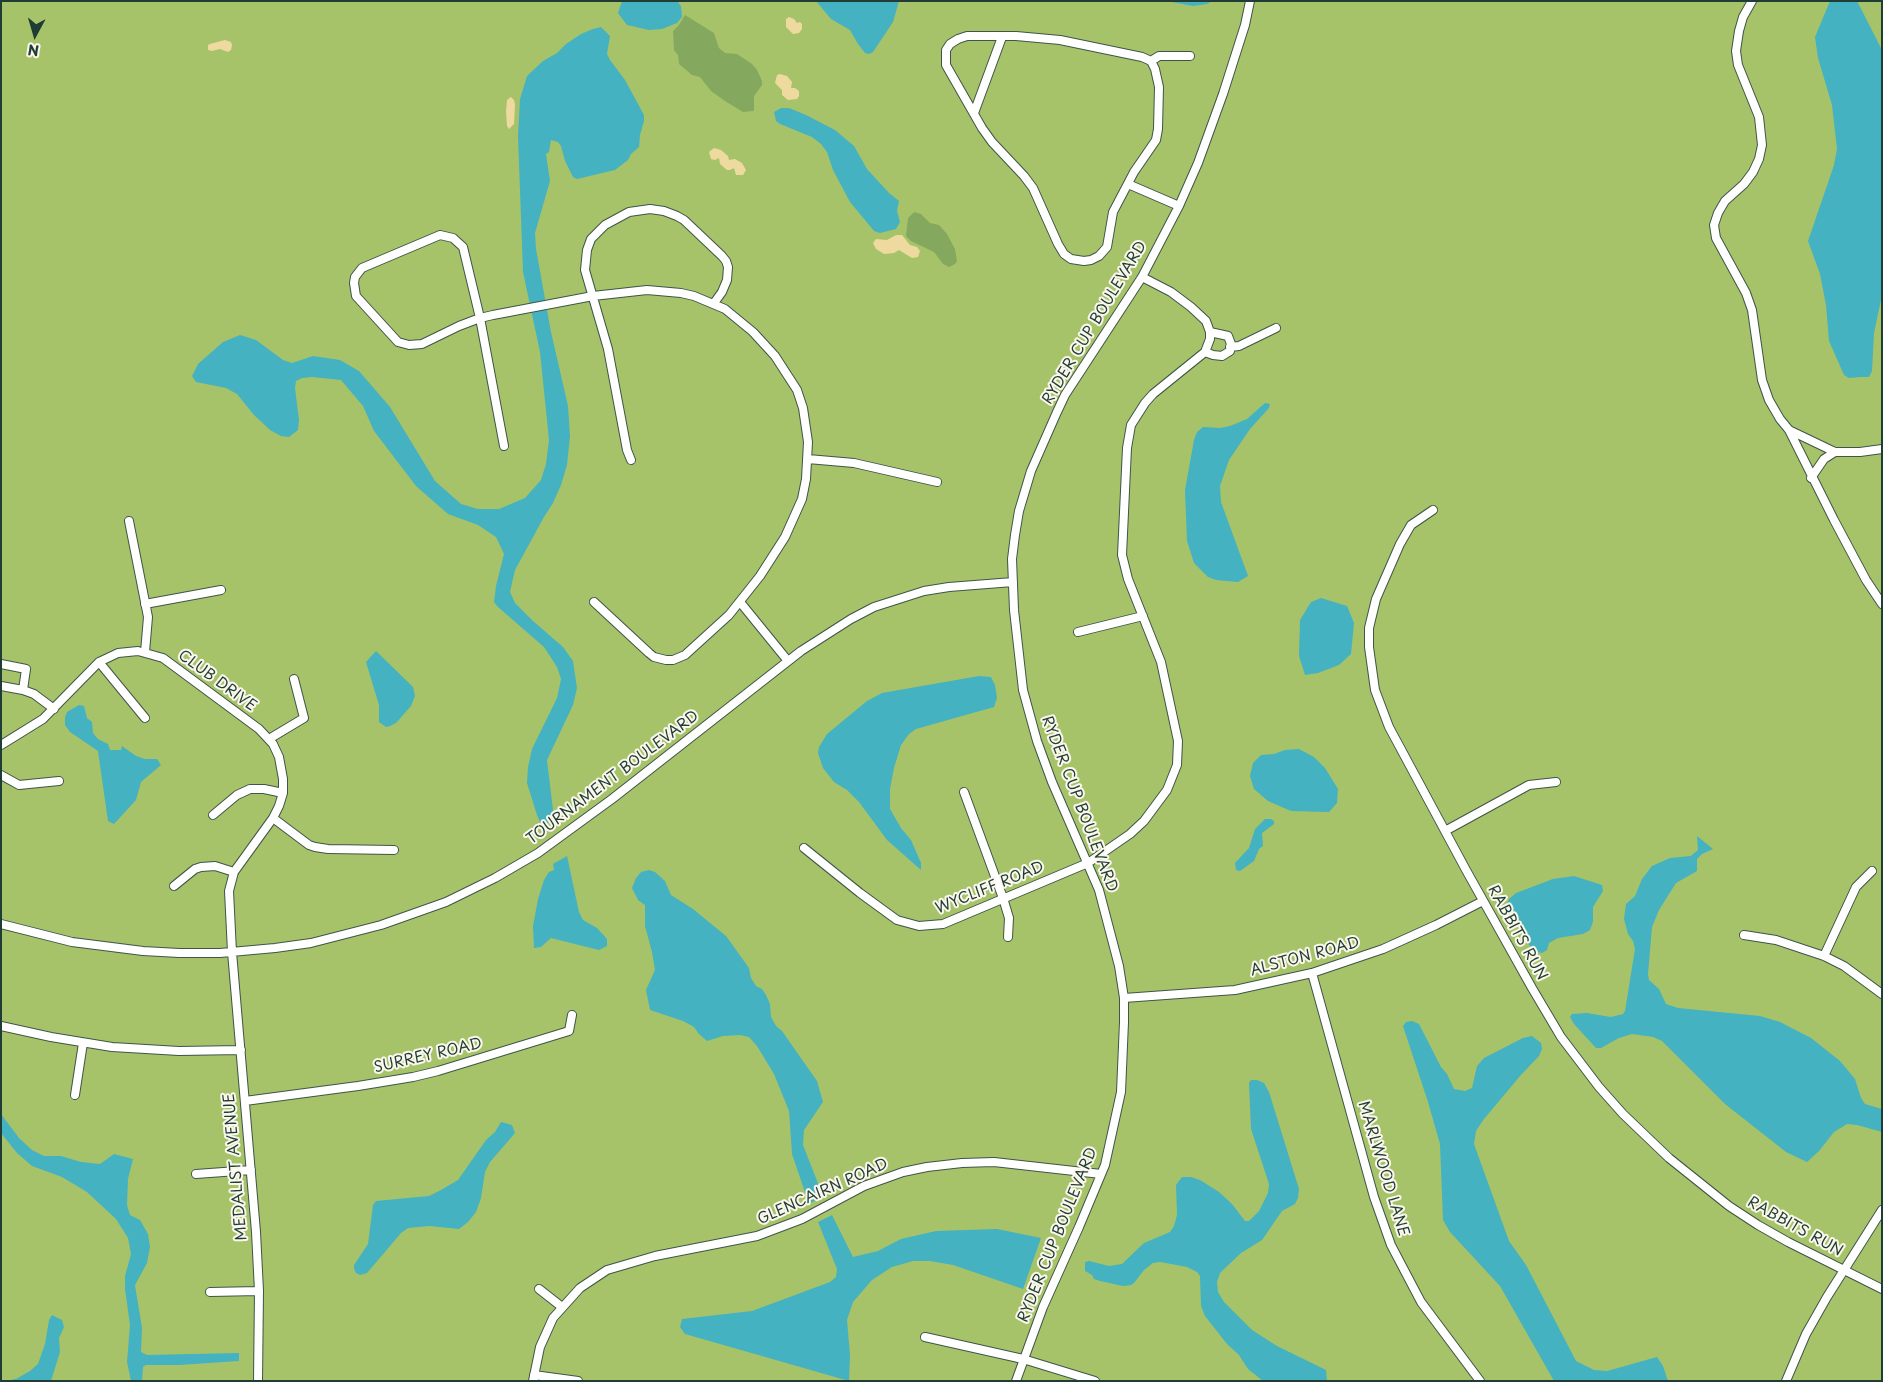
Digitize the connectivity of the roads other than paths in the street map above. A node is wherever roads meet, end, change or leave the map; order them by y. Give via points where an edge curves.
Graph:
1 (1250, 1) edge
2 (1752, 1) edge
3 (1002, 36) junction
4 (1190, 56) dead end
5 (1151, 61) junction
6 (974, 113) junction
7 (1128, 184) junction
8 (1179, 206) junction
9 (1142, 277) junction
10 (593, 296) junction
11 (714, 303) junction
12 (480, 318) junction
13 (1276, 328) dead end
14 (1210, 332) junction
15 (1230, 347) junction
16 (1205, 352) junction
17 (1789, 430) junction
18 (504, 446) dead end
19 (1882, 449) edge
20 (1836, 452) junction
21 (808, 459) junction
22 (631, 460) dead end
23 (1811, 478) junction
24 (937, 482) dead end
25 (1433, 510) dead end
26 (129, 521) dead end
27 (1012, 582) junction
28 (221, 590) dead end
29 (594, 602) dead end
30 (740, 602) junction
31 (145, 604) junction
32 (1882, 604) edge
33 (1143, 616) junction
34 (1078, 632) dead end
35 (145, 652) junction
36 (788, 661) junction
37 (100, 662) junction
38 (1, 664) edge
39 (294, 679) dead end
40 (1, 686) edge
41 (23, 690) junction
42 (54, 709) junction
43 (145, 718) dead end
44 (269, 739) junction
45 (1, 746) edge
46 (1, 775) edge
47 (59, 781) dead end
48 (1556, 782) dead end
49 (283, 792) junction
50 (964, 792) dead end
51 (213, 815) dead end
52 (273, 818) junction
53 (1445, 830) junction
54 (804, 848) dead end
55 (394, 850) dead end
56 (1088, 863) junction
57 (1872, 871) dead end
58 (234, 872) junction
59 (174, 886) dead end
60 (1003, 898) junction
61 (1482, 900) junction
62 (1, 924) edge
63 (1744, 935) dead end
64 (1008, 937) dead end
65 (232, 952) junction
66 (1824, 956) junction
67 (1312, 973) junction
68 (1882, 994) edge
69 (1124, 998) junction
70 (572, 1015) dead end
71 (1, 1026) edge
72 (83, 1043) junction
73 (241, 1050) junction
74 (75, 1095) dead end
75 (245, 1101) junction
76 (251, 1170) junction
77 (196, 1174) dead end
78 (1101, 1174) junction
79 (1882, 1210) edge
80 (1843, 1270) junction
81 (1882, 1289) edge
82 (539, 1290) dead end
83 (258, 1291) junction
84 (210, 1292) dead end
85 (562, 1307) junction
86 (925, 1337) dead end
87 (1023, 1359) junction
88 (534, 1378) edge
89 (258, 1381) edge
90 (578, 1381) edge
91 (1016, 1381) edge
92 (1095, 1381) edge
93 (1480, 1381) edge
94 (1786, 1381) edge

1 - 8 street, RYDER CUP BOULEVARD via 1223,94
2 - 17 street via 1741,24 1736,51 1738,65 1759,117 1762,145 1753,172 1721,206 1714,231 1752,310 1762,380 1769,400
3 - 5 street via 1060,40
3 - 6 street
3 - 6 street via 967,36 950,44 946,50 946,65
4 - 5 street via 1159,56
5 - 7 street via 1159,87 1158,129 1153,145
6 - 7 street via 992,142 1033,188 1058,244 1071,259 1091,260 1107,247 1113,212
7 - 8 street
8 - 9 street, RYDER CUP BOULEVARD
9 - 14 street via 1191,307 1206,321
9 - 27 street, RYDER CUP BOULEVARD via 1065,395 1045,437 1019,511
10 - 11 street via 660,291 681,293
10 - 11 street via 585,262 595,234 616,218 635,210 650,209 684,220 722,256 728,267 727,280
10 - 12 street
10 - 22 street
11 - 21 street via 753,332 793,383 807,428
12 - 12 street via 422,344 404,344 398,342 359,301 354,290 355,277 362,268 440,235 447,236 463,247
12 - 18 street
13 - 15 street via 1240,346
14 - 15 street via 1228,336
14 - 16 street
15 - 16 street via 1230,351 1222,356
16 - 33 street, WYCLIFF ROAD via 1153,394 1129,433 1122,555
17 - 20 street
17 - 23 street
19 - 20 street
20 - 23 street via 1824,459
21 - 24 street via 854,463
21 - 30 street via 805,486 795,519
23 - 32 street
25 - 53 street, RABBITS RUN via 1411,526 1400,544 1376,599 1370,622 1369,646 1380,707
26 - 31 street
27 - 36 street, TOURNAMENT BOULEVARD via 949,587 898,598 851,619
27 - 56 street, RYDER CUP BOULEVARD via 1017,648 1028,712 1052,782
28 - 31 street
29 - 30 street via 649,653 666,660 685,655
30 - 36 street
31 - 35 street via 148,616
33 - 34 street
33 - 56 street, WYCLIFF ROAD via 1161,662 1178,741 1178,764 1167,790 1144,821
35 - 37 street, CLUB DRIVE via 118,653
35 - 44 street, CLUB DRIVE via 168,662
36 - 65 street, TOURNAMENT BOULEVARD via 560,838 495,878 438,905 381,925 311,942
37 - 42 street, CLUB DRIVE
37 - 43 street
38 - 41 street via 26,669
39 - 44 street via 304,718
40 - 41 street
41 - 42 street
42 - 45 street, CLUB DRIVE
44 - 49 street, CLUB DRIVE via 281,764
46 - 47 street via 19,785
48 - 53 street via 1529,785
49 - 51 street via 250,789 237,795
49 - 52 street, CLUB DRIVE
50 - 60 street
52 - 55 street via 315,847
52 - 58 street, CLUB DRIVE
53 - 61 street, RABBITS RUN
54 - 60 street, WYCLIFF ROAD via 860,893 898,920 909,924 943,924
56 - 60 street, WYCLIFF ROAD
56 - 69 street, RYDER CUP BOULEVARD via 1100,890
57 - 66 street via 1856,887
58 - 59 street via 215,866 201,867
58 - 65 street, CLUB DRIVE via 229,891
60 - 64 street
61 - 67 street, ALSTON ROAD via 1383,949
61 - 80 street, RABBITS RUN via 1561,1037 1623,1114 1669,1158 1730,1206 1788,1242
62 - 65 street, TOURNAMENT BOULEVARD via 108,948 179,953
63 - 66 street via 1776,940
65 - 73 street, MEDALIST AVENUE
66 - 68 street via 1844,966
67 - 69 street, ALSTON ROAD via 1235,990
67 - 93 street, MARLWOOD LANE via 1374,1198 1391,1245 1418,1296
69 - 78 street, RYDER CUP BOULEVARD via 1121,1092
70 - 75 street, SURREY ROAD via 569,1031 438,1071 358,1086
71 - 72 street
72 - 73 street via 170,1051
72 - 74 street
73 - 75 street, MEDALIST AVENUE
75 - 76 street, MEDALIST AVENUE
76 - 77 street
76 - 83 street, MEDALIST AVENUE
78 - 85 street, GLENCAIRN ROAD via 994,1162 962,1163 903,1172 864,1186 802,1219 757,1236 655,1256 607,1270 580,1288
78 - 87 street, RYDER CUP BOULEVARD
79 - 80 street
80 - 81 street, RABBITS RUN
80 - 94 street via 1806,1334
82 - 85 street
83 - 84 street
83 - 89 street, MEDALIST AVENUE
85 - 88 street, GLENCAIRN ROAD via 544,1338
86 - 87 street
87 - 91 street, RYDER CUP BOULEVARD
87 - 92 street
88 - 90 street

